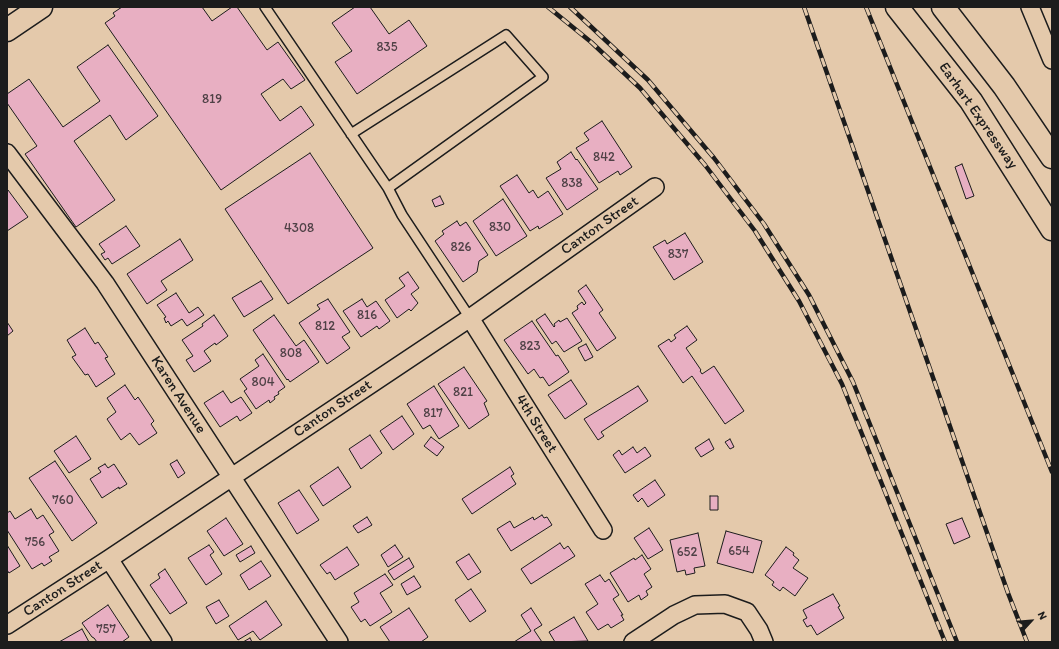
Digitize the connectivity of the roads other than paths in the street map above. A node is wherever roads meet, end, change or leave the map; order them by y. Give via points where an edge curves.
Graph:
1 (40, 7) edge
2 (264, 7) edge
3 (897, 7) edge
4 (943, 7) edge
5 (1030, 7) edge
6 (7, 30) edge
7 (1052, 60) edge
8 (351, 134) junction
9 (7, 153) edge
10 (1052, 157) edge
11 (388, 188) junction
12 (654, 188) dead end
13 (1052, 229) edge
14 (470, 318) junction
15 (231, 477) junction
16 (603, 530) dead end
17 (109, 559) junction
18 (7, 625) edge
19 (163, 642) edge
20 (339, 642) edge
21 (633, 642) edge
22 (764, 642) edge

1 - 6 main road
2 - 8 lane
3 - 13 main road, Earhart Expressway via 971,100
4 - 10 main road via 1004,86
5 - 7 street
8 - 11 lane
8 - 11 lane via 506,35 543,77
9 - 15 street, Karen Avenue via 104,284
11 - 14 lane via 402,215
12 - 14 street, Canton Street
14 - 15 street, Canton Street
14 - 16 street, 4th Street
15 - 17 street, Canton Street
15 - 20 street, Karen Avenue
17 - 18 street, Canton Street
17 - 19 street
21 - 22 street via 674,615 695,605 725,604 746,612

